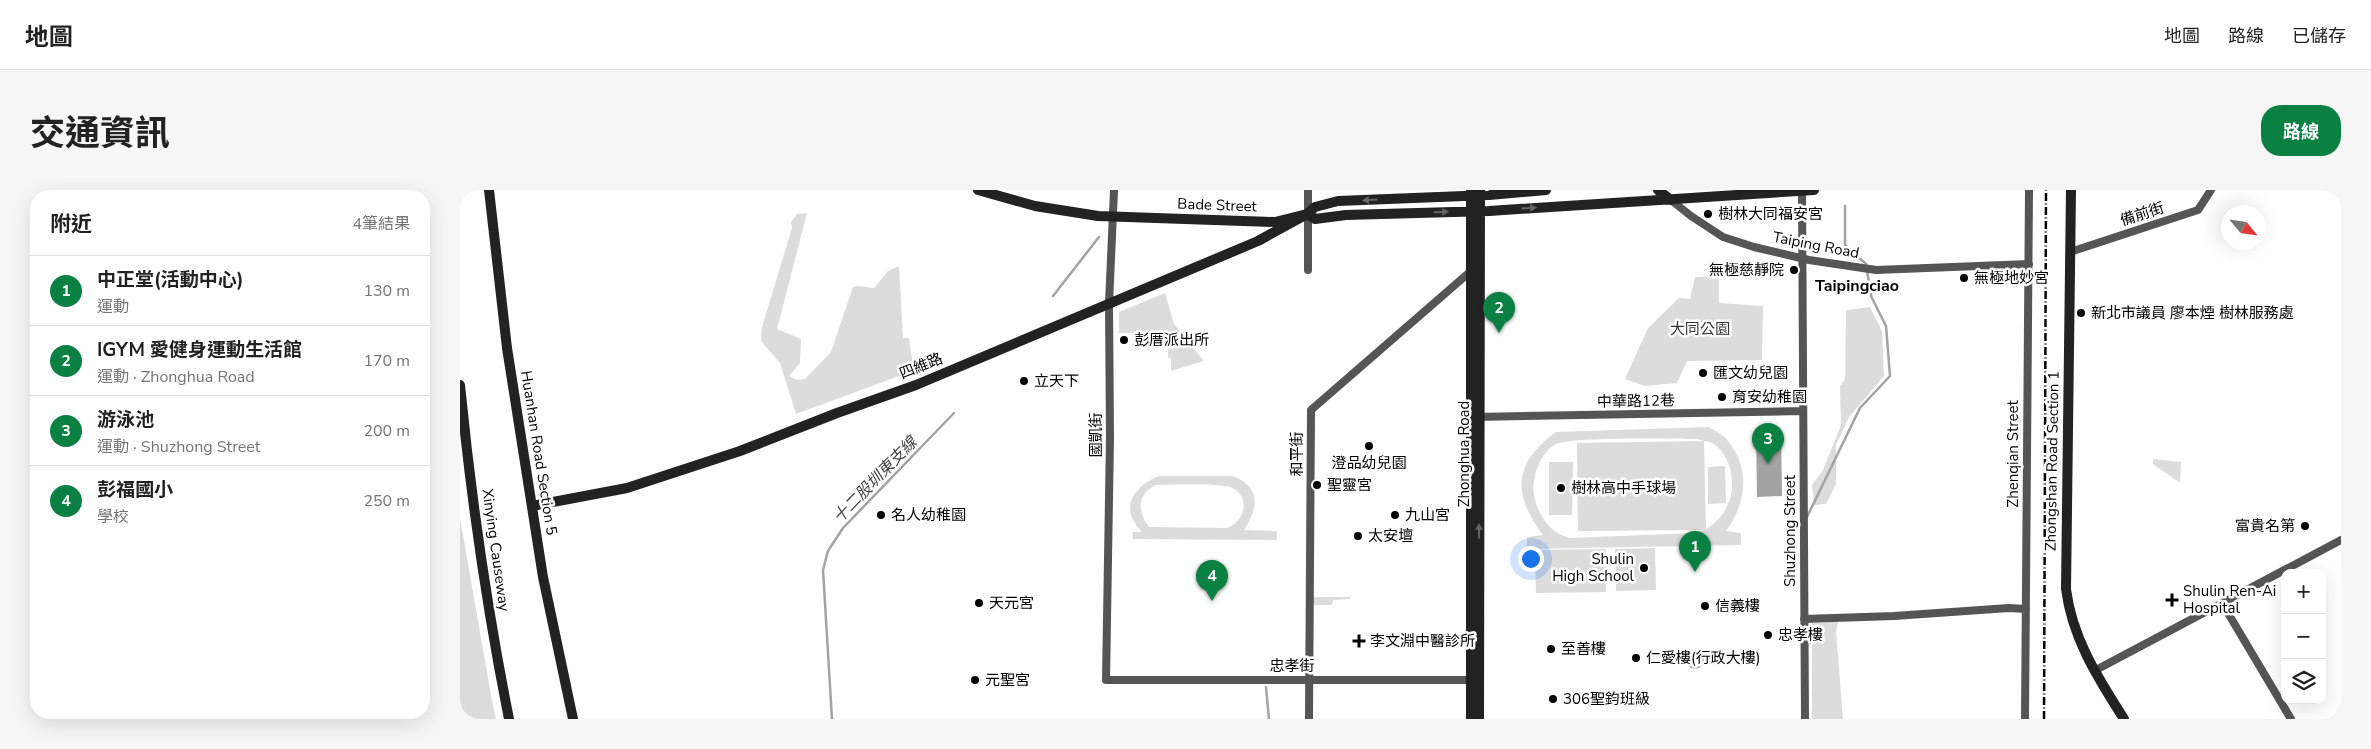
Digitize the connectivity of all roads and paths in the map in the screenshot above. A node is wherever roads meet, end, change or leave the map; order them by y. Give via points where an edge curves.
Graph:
1 (489, 190) edge
2 (978, 190) edge
3 (1114, 190) edge
4 (1308, 190) edge
5 (1546, 190) edge
6 (1658, 190) edge
7 (1802, 190) edge
8 (1814, 190) edge
9 (2029, 190) edge
10 (2071, 190) edge
11 (2211, 190) edge
12 (1475, 193) edge
13 (1671, 200) junction
14 (1475, 211) junction
15 (1307, 214) junction
16 (1114, 217) junction
17 (2070, 252) junction
18 (1802, 258) junction
19 (2029, 264) junction
20 (1308, 270) dead end
21 (1475, 271) junction
22 (1109, 304) junction
23 (460, 385) edge
24 (1803, 411) junction
25 (1475, 417) junction
26 (532, 506) junction
27 (2341, 540) edge
28 (2222, 603) junction
29 (2026, 609) junction
30 (1804, 619) junction
31 (2094, 671) junction
32 (1106, 680) joint
33 (1310, 680) junction
34 (1475, 680) junction
35 (509, 719) edge
36 (573, 719) edge
37 (1309, 719) edge
38 (1471, 719) edge
39 (1479, 719) edge
40 (1805, 719) edge
41 (2025, 719) edge
42 (2124, 719) edge
43 (2291, 719) edge

1 - 26 street, Huanhan Road Section 5 via 507,348
2 - 16 street, Bade Street via 1035,206
3 - 16 street, 國凱街
4 - 15 street
5 - 12 street, Bade Street
6 - 13 street, Taiping Road
7 - 8 street, Bade Street
7 - 13 street, Bade Street
7 - 18 street, Shuzhong Street
9 - 19 street, Zhenqian Street
10 - 17 street, Zhongshan Road Section 1
11 - 17 street, 備前街 via 2198,210
12 - 14 street, Zhonghua Road
12 -> 15 street, Bade Street via 1338,201 1315,207
14 -> 13 street, Bade Street
13 - 18 street, Taiping Road via 1723,237
15 -> 14 street, Bade Street via 1315,219
14 - 21 street, Zhonghua Road
15 - 16 street, Bade Street via 1275,222
15 - 20 street
15 - 22 street, 四維路 via 1258,240
16 - 22 street, 國凱街
17 - 31 street, Zhongshan Road Section 1 via 2065,579 2068,608 2075,631
18 - 19 street, Taiping Road via 1865,270
18 - 24 street, Shuzhong Street
19 - 29 street, Zhenqian Street
21 - 25 street, Zhonghua Road
21 - 33 street, 和平街 via 1311,410
22 - 26 street, 四維路 via 916,385 681,472 627,488
22 - 32 street, 國凱街
23 - 35 street, Xinying Causeway via 495,651
24 - 25 street, 中華路12巷
24 - 30 street, Shuzhong Street
25 - 34 street, Zhonghua Road via 1480,598
26 - 36 street, Huanhan Road Section 5 via 543,577
27 - 28 street
28 - 31 street
28 - 43 street
29 - 30 street
29 - 41 street, Zhenqian Street
30 - 40 street, Shuzhong Street
31 - 42 street, Zhongshan Road Section 1
32 - 33 street, 忠孝街
33 - 34 street, 忠孝街
33 - 37 street, 和平街
34 - 38 street, Zhonghua Road
34 - 39 street, Zhonghua Road

